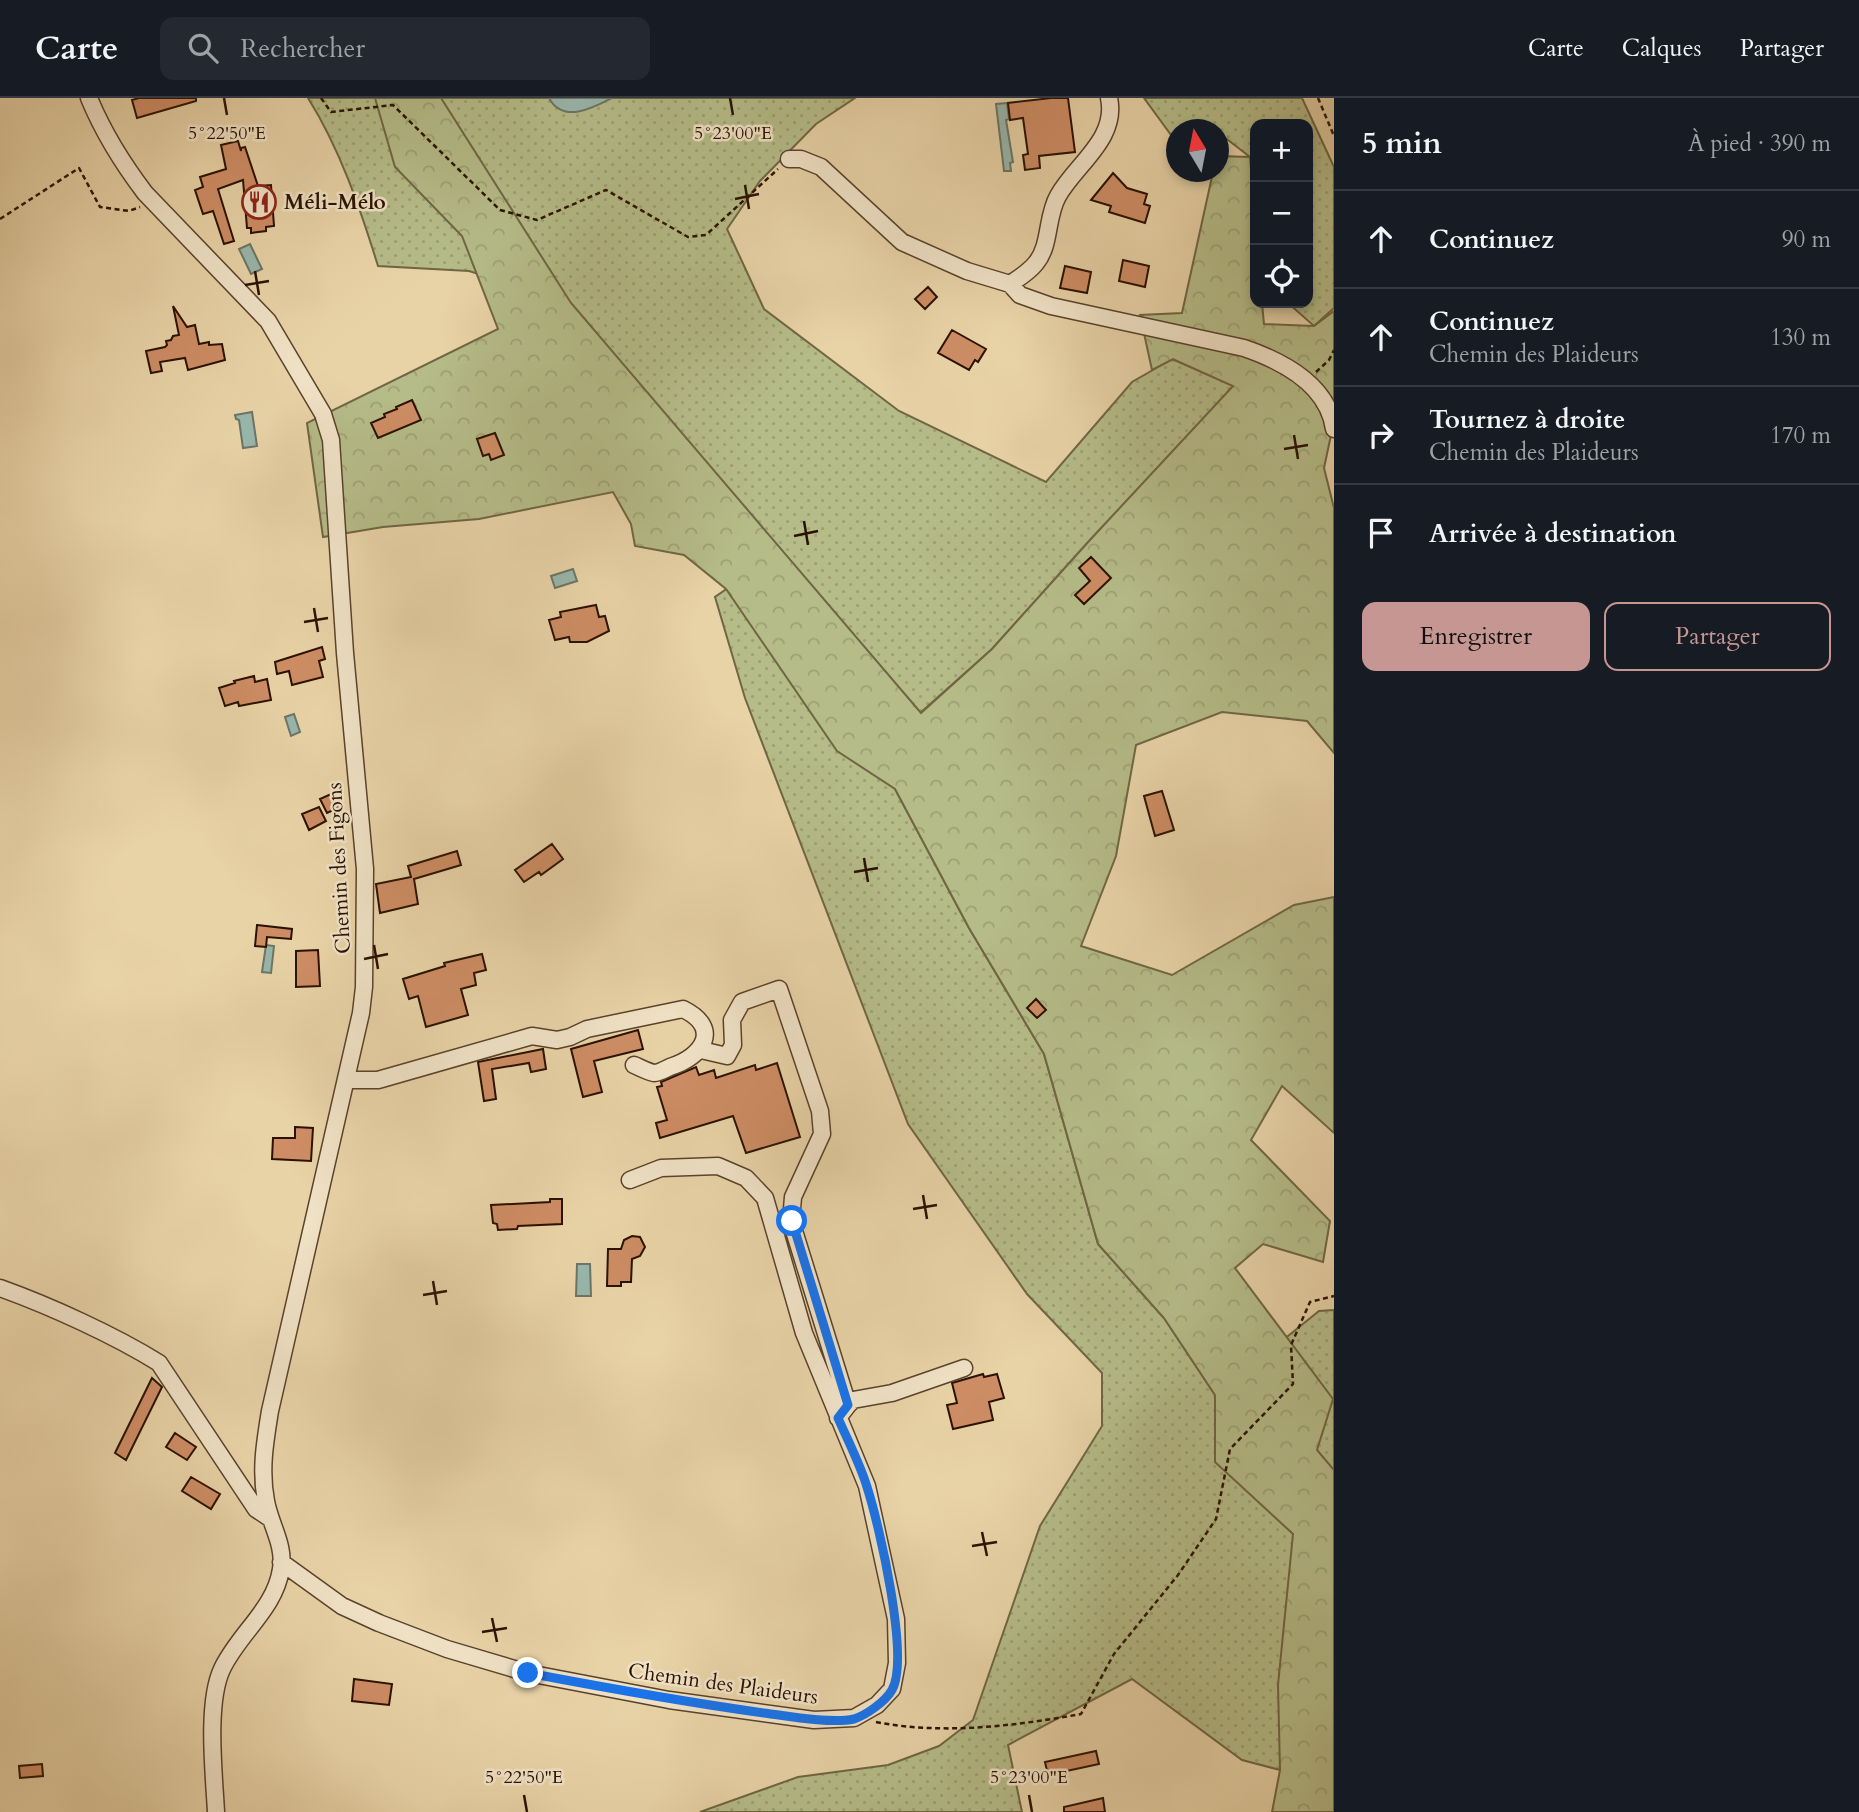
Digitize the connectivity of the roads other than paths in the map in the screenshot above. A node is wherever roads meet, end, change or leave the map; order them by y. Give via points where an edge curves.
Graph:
1 (89, 98) edge
2 (1109, 98) edge
3 (789, 159) road end
4 (1010, 284) junction
5 (1334, 429) edge
6 (701, 1050) junction
7 (634, 1065) dead end
8 (346, 1080) junction
9 (630, 1180) dead end
10 (0, 1288) edge
11 (964, 1368) dead end
12 (848, 1405) junction
13 (838, 1418) junction
14 (271, 1519) junction
15 (281, 1562) junction
16 (216, 1812) edge

1 - 8 street, Chemin des Figons via 131,175 268,321 323,414 331,440 365,893 364,987
2 - 4 street via 1105,131 1058,196 1044,249 1036,263
3 - 4 street via 821,167 902,242
4 - 5 street via 1020,295 1051,306 1257,352 1306,381 1323,399
6 - 7 street via 688,1062 654,1073
6 - 8 street via 704,1031 697,1016 683,1009 587,1029 557,1040 532,1036 378,1080
6 - 12 street via 727,1056 733,1045 732,1020 742,1002 779,989 820,1111 822,1134 793,1197 792,1221
8 - 14 street, Chemin des Figons via 270,1411 262,1464
9 - 13 street via 661,1168 718,1166 746,1178 765,1198 804,1333
10 - 14 street via 159,1363 256,1509
11 - 12 street
12 - 13 street
13 - 15 street, Chemin des Plaideurs via 867,1486 896,1619 897,1663 892,1689 877,1705 854,1718 814,1720 669,1700 528,1673 379,1623 342,1606
14 - 15 street, Chemin des Figons
15 - 16 street, Chemin des Figons via 271,1599 220,1672 213,1727

